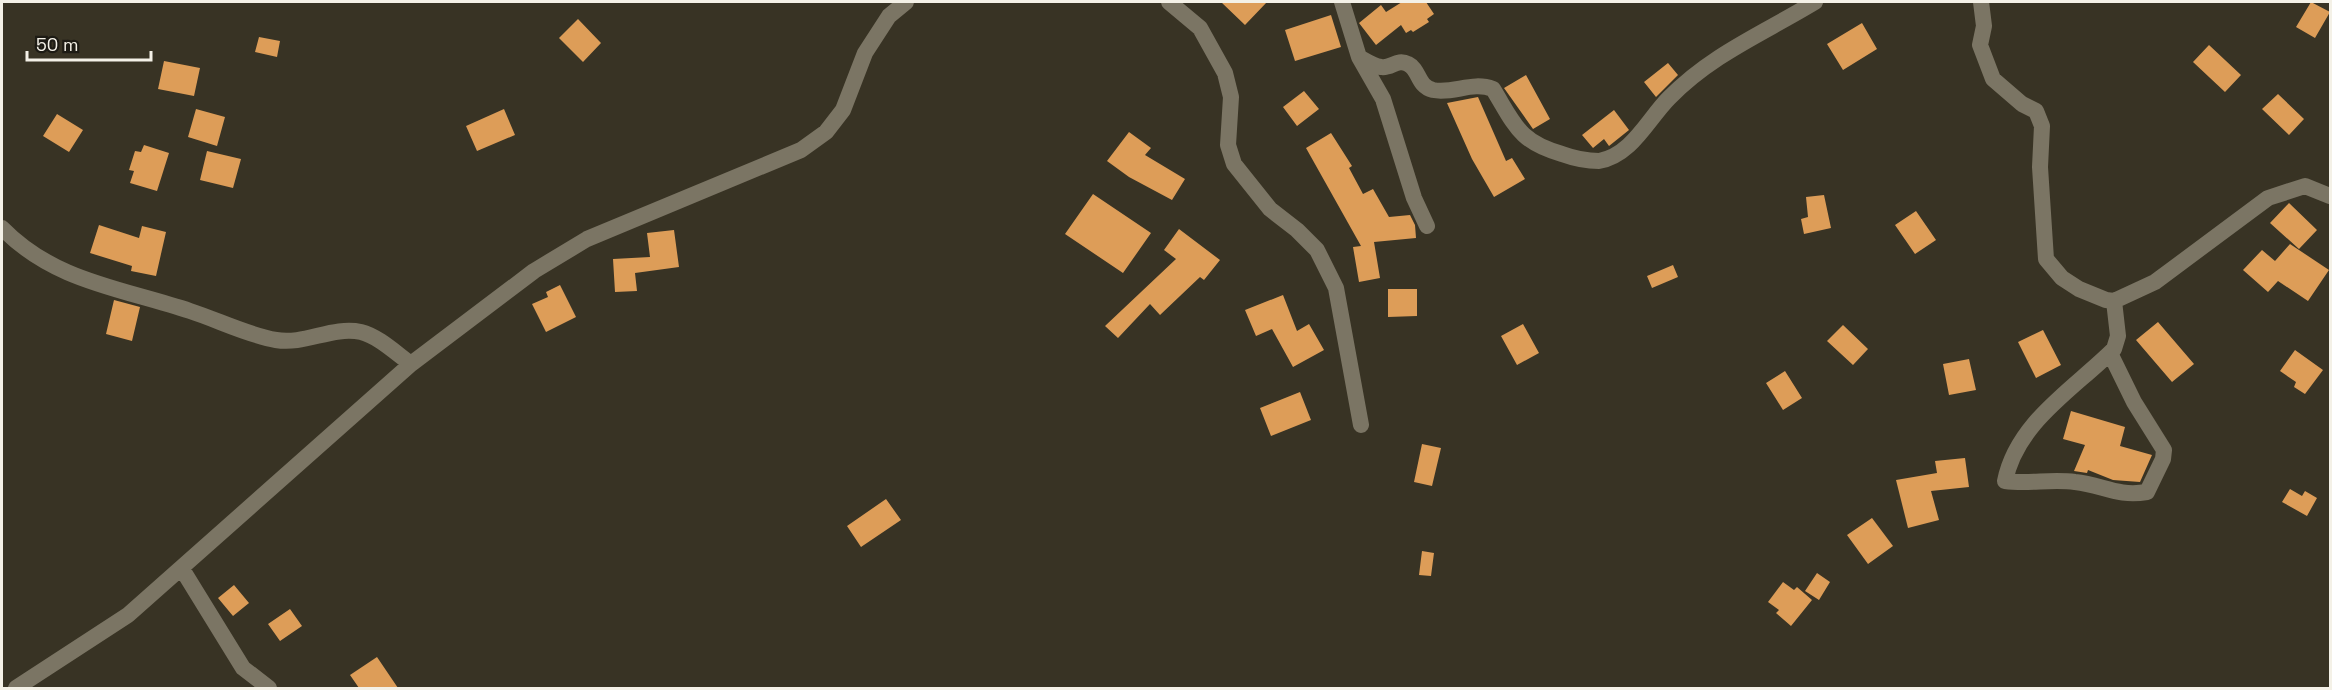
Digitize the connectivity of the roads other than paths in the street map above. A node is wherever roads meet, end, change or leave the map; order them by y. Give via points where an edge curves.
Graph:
1 (906, 2) edge
2 (1194, 2) edge
3 (1342, 2) edge
4 (1815, 2) edge
5 (1981, 2) edge
6 (1174, 5) edge
7 (1359, 57) junction
8 (2331, 196) edge
9 (1426, 226) dead end
10 (2, 228) edge
11 (2114, 301) junction
12 (2110, 353) junction
13 (411, 364) junction
14 (1361, 425) dead end
15 (182, 569) junction
16 (16, 688) edge
17 (269, 688) edge

1 - 13 street via 889,16 865,53 843,110 826,132 801,150 587,239 534,271
2 - 6 street
3 - 7 street
4 - 7 street via 1709,62 1668,99 1637,138 1599,161 1567,156 1530,142 1493,89 1475,85 1430,90 1405,62 1381,67
5 - 11 street via 1984,26 1980,45 1994,79 2036,111 2042,126 2040,167 2046,259 2062,278 2079,289
6 - 14 street via 1200,28 1225,73 1231,98 1228,145 1234,164 1270,209 1317,250 1336,288
7 - 9 street via 1383,99
8 - 11 street via 2305,186 2268,198 2156,282
10 - 13 street via 37,259 83,280 274,340 303,340 340,330 363,332
11 - 12 street via 2118,336
12 - 12 street via 2034,423 2008,467 2005,481 2073,481 2126,495 2147,492 2164,450
13 - 15 street
15 - 16 street via 128,615
15 - 17 street via 243,668

